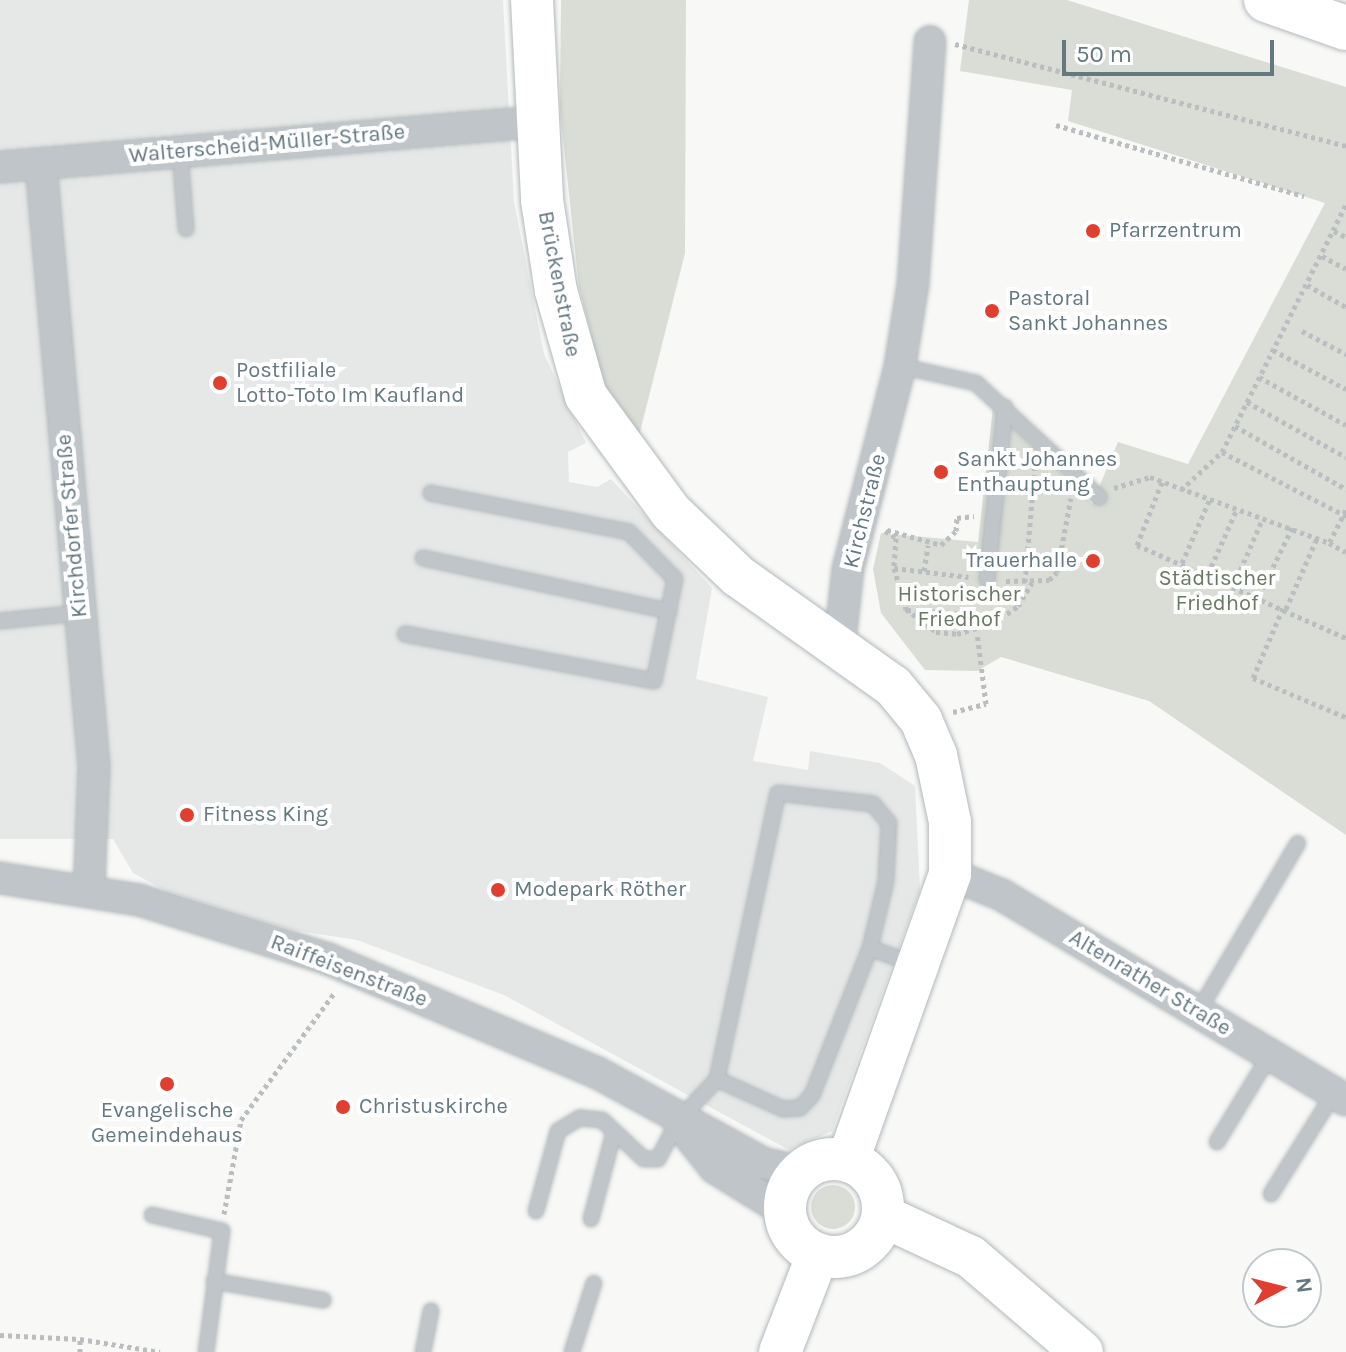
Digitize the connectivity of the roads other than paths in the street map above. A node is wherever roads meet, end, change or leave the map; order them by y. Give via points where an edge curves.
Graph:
1 (532, 0) edge
2 (1266, 0) edge
3 (1346, 28) edge
4 (930, 42) road end
5 (535, 122) junction
6 (180, 152) junction
7 (41, 164) junction
8 (0, 167) edge
9 (186, 229) dead end
10 (900, 366) junction
11 (1005, 407) junction
12 (431, 493) dead end
13 (1099, 497) dead end
14 (423, 558) dead end
15 (987, 579) road end
16 (669, 611) junction
17 (80, 613) junction
18 (0, 621) edge
19 (405, 634) dead end
20 (839, 650) junction
21 (1298, 843) dead end
22 (950, 874) junction
23 (0, 878) edge
24 (89, 889) junction
25 (870, 948) junction
26 (920, 966) junction
27 (1198, 1012) junction
28 (1270, 1055) junction
29 (717, 1079) junction
30 (1340, 1097) edge
31 (678, 1121) junction
32 (614, 1132) junction
33 (1217, 1142) dead end
34 (848, 1161) junction
35 (801, 1172) junction
36 (1271, 1194) dead end
37 (536, 1211) dead end
38 (786, 1212) junction
39 (152, 1215) dead end
40 (883, 1216) junction
41 (591, 1219) dead end
42 (818, 1254) junction
43 (214, 1281) junction
44 (594, 1283) dead end
45 (323, 1300) dead end
46 (431, 1311) dead end
47 (206, 1352) edge
48 (423, 1352) edge
49 (572, 1352) edge
50 (780, 1352) edge
51 (1082, 1352) edge

1 - 5 street, Brückenstraße
2 - 3 highway
4 - 10 street, Kirchstraße
5 - 6 street, Walterscheid-Müller-Straße
5 - 20 street, Brückenstraße via 556,291 586,396 671,512 738,576
6 - 7 street, Walterscheid-Müller-Straße
6 - 9 lane
7 - 8 street, Walterscheid-Müller-Straße
7 - 17 street, Kirchdorfer Straße
10 - 11 lane via 976,383
10 - 20 street, Kirchstraße via 871,528
11 - 13 lane via 1068,481
11 - 15 lane
12 - 16 lane via 629,532 675,579
14 - 16 lane
16 - 19 lane via 654,681
17 - 18 lane
17 - 24 street, Kirchdorfer Straße via 94,766
20 - 22 street via 893,686 921,720 947,794
21 - 27 lane
22 - 26 street
22 - 27 street, Altenrather Straße via 1002,895
23 - 24 street, Raiffeisenstraße
24 - 31 street, Raiffeisenstraße via 344,966 596,1072
25 - 26 lane
25 - 29 lane via 812,1095 800,1108 783,1109
25 - 29 lane via 886,881 889,823 873,804 778,793
26 - 34 street
27 - 28 street, Altenrather Straße
28 - 30 street, Altenrather Straße
28 - 33 lane
29 - 31 lane
30 - 36 lane
31 - 32 lane via 658,1159 644,1159
31 - 35 street, Raiffeisenstraße via 763,1163
31 - 38 street, Raiffeisenstraße via 715,1168
32 - 37 lane via 602,1120 580,1118 558,1131
32 - 41 lane
34 - 35 street via 823,1160
34 - 40 street via 876,1182
35 - 38 street
38 - 42 street via 802,1244
39 - 43 lane via 222,1231
40 - 42 street via 866,1245 851,1254
40 - 51 street via 971,1257 1035,1326
42 - 50 street
43 - 45 lane
43 - 47 lane
44 - 49 lane
46 - 48 lane

